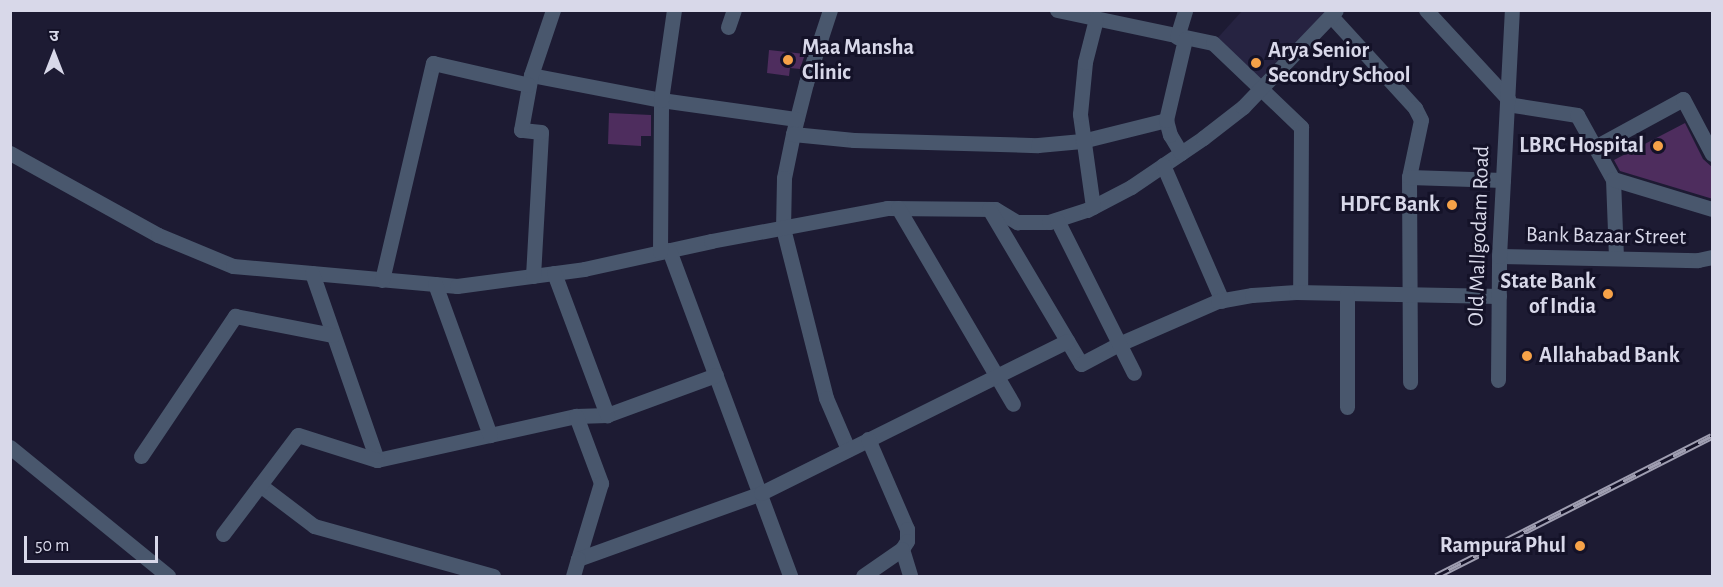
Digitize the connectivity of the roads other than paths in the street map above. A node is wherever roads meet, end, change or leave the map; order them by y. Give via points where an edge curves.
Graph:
1 (553, 10) edge
2 (674, 10) edge
3 (830, 10) edge
4 (1057, 10) edge
5 (1185, 10) edge
6 (1426, 10) edge
7 (1512, 10) edge
8 (1333, 13) edge
9 (1096, 19) junction
10 (1181, 38) junction
11 (530, 80) junction
12 (1260, 87) junction
13 (1508, 99) junction
14 (661, 100) junction
15 (1166, 120) junction
16 (795, 126) junction
17 (1082, 141) junction
18 (1595, 147) junction
19 (10, 153) edge
20 (1181, 153) junction
21 (1713, 154) edge
22 (1163, 165) junction
23 (1409, 177) junction
24 (1613, 179) junction
25 (1503, 180) junction
26 (1093, 207) junction
27 (898, 208) junction
28 (1713, 208) edge
29 (989, 209) junction
30 (1057, 220) junction
31 (783, 228) junction
32 (664, 251) junction
33 (1499, 256) junction
34 (1713, 257) edge
35 (1616, 258) junction
36 (312, 273) junction
37 (554, 273) junction
38 (533, 276) junction
39 (382, 280) junction
40 (435, 284) junction
41 (1300, 292) junction
42 (1347, 294) junction
43 (1409, 295) junction
44 (1499, 296) junction
45 (1222, 301) junction
46 (333, 335) junction
47 (1067, 341) junction
48 (1119, 344) junction
49 (1134, 373) dead end
50 (716, 375) junction
51 (996, 376) junction
52 (1498, 380) dead end
53 (1410, 382) dead end
54 (1013, 404) dead end
55 (1347, 407) dead end
56 (607, 415) junction
57 (576, 416) junction
58 (490, 435) junction
59 (868, 439) junction
60 (10, 447) edge
61 (848, 449) junction
62 (141, 456) dead end
63 (377, 460) junction
64 (260, 485) junction
65 (761, 492) junction
66 (223, 534) dead end
67 (902, 549) junction
68 (578, 559) junction
69 (168, 576) edge
70 (493, 576) edge
71 (573, 576) edge
72 (790, 576) edge
73 (863, 576) edge
74 (910, 576) edge

1 - 11 street
2 - 14 street
3 - 16 street
4 - 9 street
5 - 10 street
6 - 13 street
7 - 13 street, Old Mallgodam Road
8 - 12 street
8 - 23 street via 1421,120
9 - 10 street
9 - 17 street via 1081,88
10 - 12 street via 1213,43
10 - 15 street
11 - 14 street
11 - 38 street via 521,130 541,132
11 - 39 street via 433,63
12 - 20 street via 1243,108
12 - 41 street via 1301,128
13 - 18 street via 1577,115
13 - 25 street, Old Mallgodam Road
14 - 16 street
14 - 32 street
15 - 17 street
15 - 20 street
16 - 17 street via 854,140 1038,145
16 - 31 street via 784,178
17 - 26 street
18 - 21 street via 1683,99
18 - 24 street
19 - 36 street via 158,235 233,266
20 - 22 street
22 - 26 street
22 - 45 street
23 - 25 street
23 - 43 street
24 - 28 street
24 - 35 street
25 - 33 street, Old Mallgodam Road
26 - 30 street
27 - 29 street
27 - 31 street
27 - 51 street
29 - 30 street via 1017,222
29 - 47 street
30 - 48 street
31 - 32 street
31 - 61 street via 826,398
32 - 37 street
32 - 50 street
33 - 35 street, Bank Bazaar Street
33 - 44 street, Old Mallgodam Road
34 - 35 street, Bank Bazaar Street
36 - 39 street
36 - 46 street
37 - 38 street
37 - 56 street
38 - 40 street via 457,286
39 - 40 street
40 - 58 street
41 - 42 street
41 - 45 street
42 - 43 street
42 - 55 street
43 - 44 street
43 - 53 street
44 - 52 street, Old Mallgodam Road
45 - 48 street
46 - 62 street via 235,316
46 - 63 street
47 - 48 street via 1081,364
47 - 51 street
48 - 49 street
50 - 56 street
50 - 65 street
51 - 54 street
51 - 59 street
56 - 57 street
57 - 58 street
57 - 68 street via 601,483
58 - 63 street
59 - 61 street
59 - 67 street via 907,529
60 - 69 street
61 - 65 street
63 - 64 street via 298,435
64 - 66 street
64 - 70 street via 314,526
65 - 68 street
65 - 72 street
67 - 73 street
67 - 74 street
68 - 71 street

